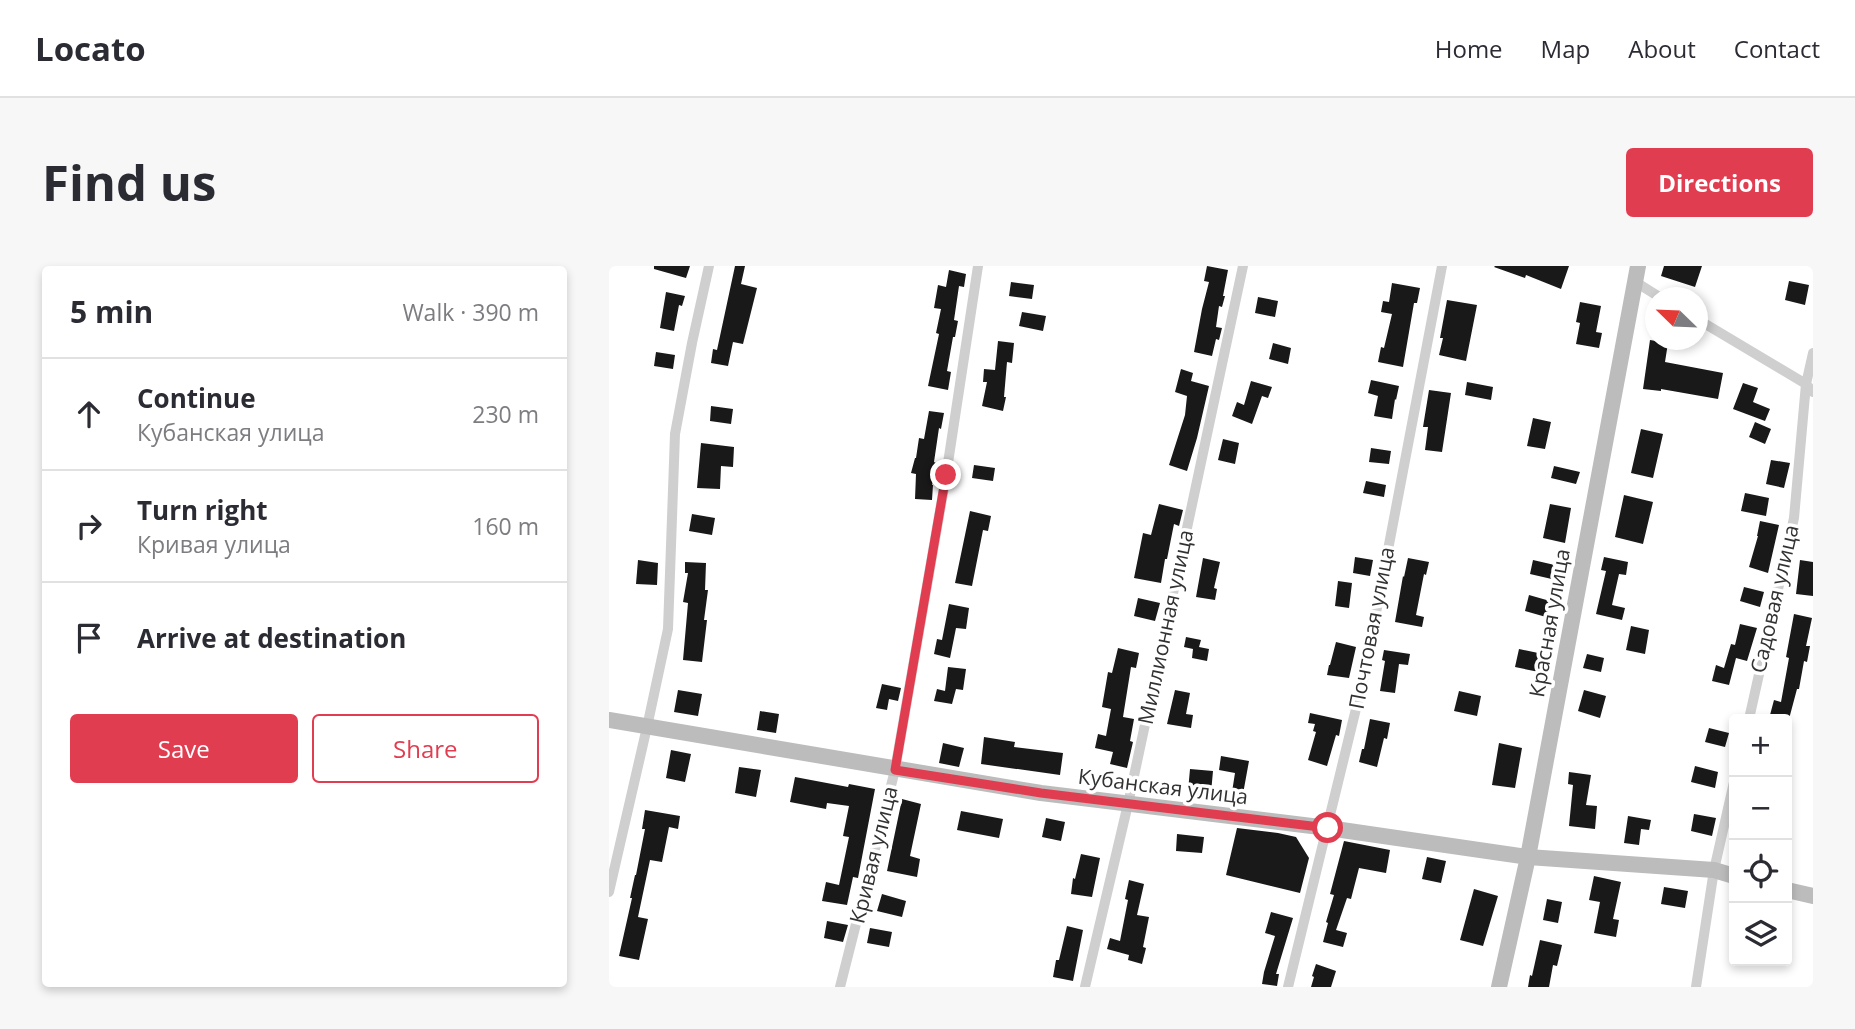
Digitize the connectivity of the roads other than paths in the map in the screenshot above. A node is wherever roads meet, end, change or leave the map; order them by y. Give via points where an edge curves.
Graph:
1 (709, 266) edge
2 (978, 266) edge
3 (1243, 266) edge
4 (1442, 266) edge
5 (1636, 274) edge
6 (1650, 287) edge
7 (1708, 326) edge
8 (1813, 353) edge
9 (1810, 388) edge
10 (1750, 714) edge
11 (609, 720) edge
12 (647, 727) junction
13 (895, 770) junction
14 (1128, 804) junction
15 (1729, 804) edge
16 (1328, 828) junction
17 (1528, 857) junction
18 (1714, 870) junction
19 (1729, 874) edge
20 (1792, 891) edge
21 (609, 892) edge
22 (1813, 896) edge
23 (840, 987) edge
24 (1085, 987) edge
25 (1288, 987) edge
26 (1499, 987) edge
27 (1696, 987) edge

1 - 12 street via 675,434 668,629
2 - 13 street, Кривая улица
3 - 14 street, Миллионная улица
4 - 16 street, Почтовая улица via 1364,676
5 - 6 street
5 - 17 main road, Красная улица
7 - 9 street
8 - 9 street, Садовая улица
9 - 10 street, Садовая улица via 1794,518
11 - 12 main road, Кубанская улица
12 - 13 main road, Кубанская улица
12 - 21 street
13 - 14 main road, Кубанская улица
13 - 23 street, Кривая улица
14 - 16 main road, Кубанская улица
14 - 24 street, Миллионная улица
15 - 18 street
16 - 17 main road, Кубанская улица
16 - 25 street, Почтовая улица
17 - 18 main road, Кубанская улица
17 - 26 main road, Красная улица
18 - 19 main road, Кубанская улица
18 - 27 street
20 - 22 main road

